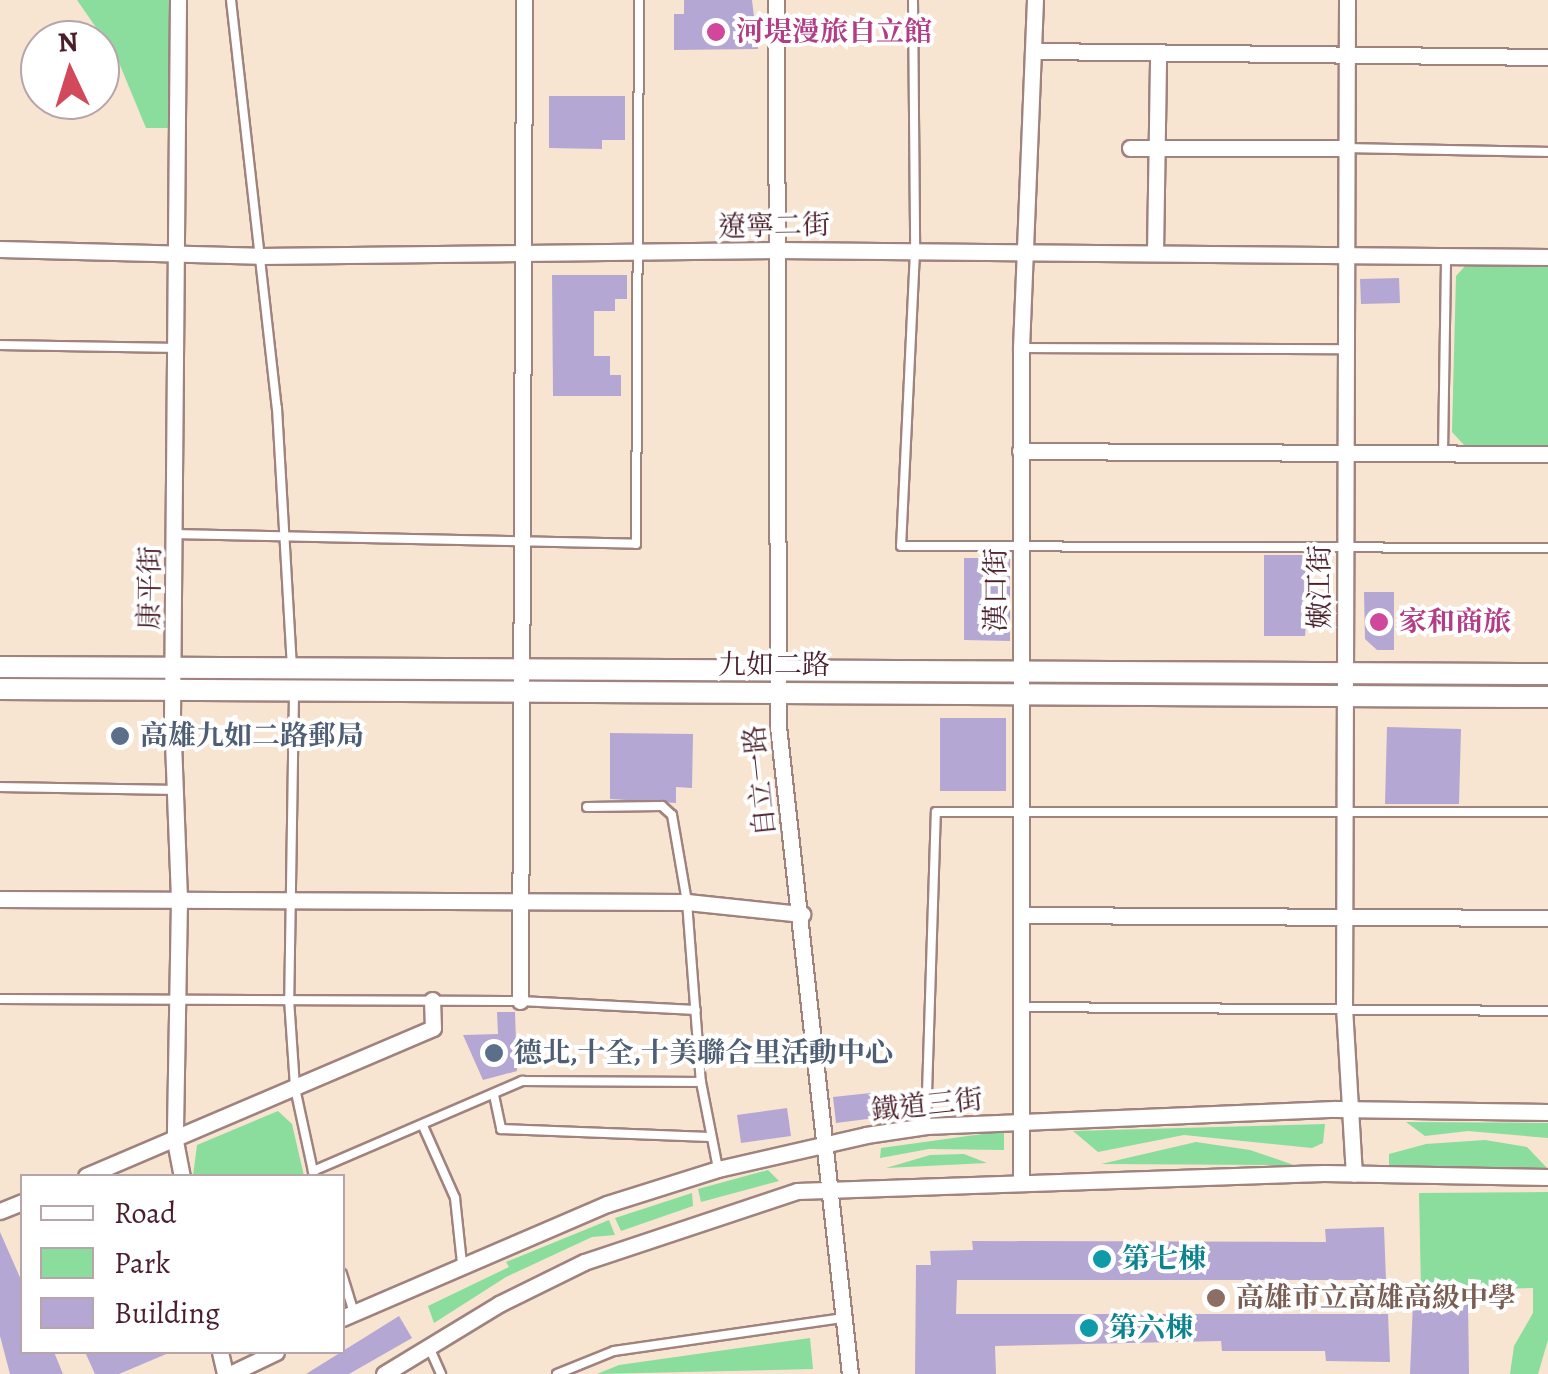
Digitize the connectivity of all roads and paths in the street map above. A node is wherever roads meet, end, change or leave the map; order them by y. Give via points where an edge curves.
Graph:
1 (178, 0) edge
2 (231, 0) edge
3 (524, 0) edge
4 (639, 0) edge
5 (776, 0) edge
6 (913, 0) edge
7 (1036, 0) edge
8 (1347, 0) edge
9 (1035, 51) junction
10 (1158, 52) junction
11 (1347, 54) junction
12 (1548, 57) edge
13 (1130, 148) dead end
14 (1157, 148) junction
15 (1347, 148) junction
16 (1548, 152) edge
17 (0, 249) edge
18 (777, 250) junction
19 (915, 251) junction
20 (1026, 252) junction
21 (1155, 253) junction
22 (637, 254) junction
23 (1346, 255) junction
24 (174, 256) junction
25 (258, 256) junction
26 (1446, 256) junction
27 (1548, 256) edge
28 (523, 257) junction
29 (0, 345) edge
30 (176, 348) junction
31 (1021, 348) junction
32 (1346, 350) junction
33 (1020, 451) junction
34 (1346, 452) junction
35 (1443, 453) junction
36 (1548, 454) edge
37 (176, 534) junction
38 (280, 536) junction
39 (526, 546) junction
40 (1346, 546) junction
41 (1021, 548) junction
42 (1548, 548) edge
43 (0, 666) edge
44 (172, 667) junction
45 (292, 668) junction
46 (525, 669) junction
47 (1020, 671) junction
48 (1345, 674) junction
49 (1548, 674) edge
50 (776, 682) junction
51 (0, 689) edge
52 (172, 690) junction
53 (294, 690) junction
54 (525, 692) junction
55 (1021, 694) junction
56 (1345, 696) junction
57 (1548, 698) edge
58 (0, 787) edge
59 (176, 790) junction
60 (588, 807) dead end
61 (1024, 812) junction
62 (1345, 812) junction
63 (1548, 812) edge
64 (0, 899) edge
65 (179, 900) junction
66 (287, 900) junction
67 (522, 902) junction
68 (688, 902) junction
69 (802, 914) junction
70 (1025, 915) junction
71 (1344, 916) junction
72 (1548, 918) edge
73 (290, 998) junction
74 (0, 1000) edge
75 (432, 1000) junction
76 (520, 1001) junction
77 (175, 1002) junction
78 (1024, 1007) junction
79 (1344, 1008) junction
80 (696, 1010) junction
81 (1548, 1011) edge
82 (701, 1082) junction
83 (295, 1088) junction
84 (494, 1095) junction
85 (1352, 1108) junction
86 (1548, 1112) edge
87 (1020, 1122) junction
88 (423, 1126) junction
89 (926, 1126) junction
90 (710, 1137) junction
91 (175, 1141) junction
92 (827, 1144) junction
93 (718, 1169) junction
94 (91, 1174) edge
95 (182, 1174) edge
96 (314, 1174) edge
97 (1354, 1174) junction
98 (1548, 1176) edge
99 (1021, 1180) junction
100 (832, 1187) junction
101 (462, 1264) junction
102 (348, 1316) edge
103 (844, 1318) junction
104 (429, 1347) junction
105 (272, 1354) edge
106 (228, 1374) edge
107 (384, 1374) edge
108 (441, 1374) edge
109 (557, 1374) edge
110 (850, 1374) edge

1 - 24 street, 康平街
2 - 25 lane
3 - 28 street
4 - 22 lane
5 - 18 street, 自立一路
6 - 19 lane
7 - 9 street, 漢口街
8 - 11 street, 嫩江街
9 - 10 street
9 - 20 street, 漢口街
10 - 11 street
10 - 14 street
11 - 12 street
11 - 15 street, 嫩江街
13 - 14 street
14 - 15 street
14 - 21 street
15 - 16 lane
15 - 23 street, 嫩江街
17 - 24 street, 遼寧二街
18 - 19 street, 遼寧二街
18 - 22 street, 遼寧二街
18 - 50 street, 自立一路
19 - 20 street, 遼寧二街
19 - 41 lane via 901,546
20 - 21 street, 遼寧二街
20 - 31 street, 漢口街
21 - 23 street, 遼寧二街
22 - 28 street, 遼寧二街
22 - 39 lane via 636,544
23 - 26 street, 遼寧二街
23 - 32 street, 嫩江街
24 - 25 street, 遼寧二街
24 - 30 street, 康平街
25 - 28 street, 遼寧二街
25 - 38 lane via 276,408
26 - 27 street, 遼寧二街
26 - 35 lane
28 - 39 street
29 - 30 lane
30 - 37 street, 康平街
31 - 32 lane
31 - 33 street, 漢口街
32 - 34 street, 嫩江街
33 - 34 street
33 - 41 street, 漢口街
34 - 35 street
34 - 40 street, 嫩江街
35 - 36 street
37 - 38 lane
37 - 44 street, 康平街
38 - 39 lane
38 - 45 lane
39 - 46 street
40 - 41 lane
40 - 42 lane
40 - 48 street, 嫩江街
41 - 47 street, 漢口街
43 - 44 street, 九如二路
44 - 45 street, 九如二路
44 - 52 street, 康平街
45 - 46 street, 九如二路
46 - 50 street, 九如二路
46 - 54 street
47 - 48 street, 九如二路
47 - 50 street, 九如二路
47 - 55 street, 漢口街
48 - 49 street, 九如二路
48 - 56 street, 嫩江街
50 - 54 street, 九如二路
50 - 55 street, 九如二路
50 - 69 street, 自立一路
51 - 52 street, 九如二路
52 - 53 street, 九如二路
52 - 59 street, 康平街
53 - 54 street, 九如二路
53 - 66 lane
54 - 67 street
55 - 56 street, 九如二路
55 - 61 street, 漢口街
56 - 57 street, 九如二路
56 - 62 street, 嫩江街
58 - 59 lane
59 - 65 street, 康平街
60 - 68 lane via 662,806 672,815
61 - 62 lane
61 - 70 street, 漢口街
61 - 89 lane via 936,812
62 - 63 lane
62 - 71 street, 嫩江街
64 - 65 street
65 - 66 street
65 - 77 street, 康平街
66 - 67 street
66 - 73 lane
67 - 68 street
67 - 76 street
68 - 69 street
68 - 80 lane
69 - 92 street, 自立一路
70 - 71 street
70 - 78 street, 漢口街
71 - 72 street
71 - 79 street, 嫩江街
73 - 75 lane
73 - 77 lane
73 - 83 lane
74 - 77 lane
75 - 76 lane
75 - 83 street via 433,1028
76 - 80 lane
77 - 91 street, 康平街
78 - 79 lane
78 - 87 street, 漢口街
79 - 81 lane
79 - 85 street, 嫩江街
80 - 82 lane
82 - 84 lane via 522,1081
82 - 90 lane
83 - 91 street
83 - 96 lane
84 - 88 lane
84 - 90 lane via 501,1129
85 - 86 street, 鐵道三街
85 - 87 street, 鐵道三街
85 - 97 street, 嫩江街
87 - 89 street, 鐵道三街
87 - 99 street, 漢口街
88 - 96 lane
88 - 101 lane via 455,1198
89 - 92 street, 鐵道三街
90 - 93 lane
91 - 94 street
91 - 95 street, 康平街
92 - 93 street, 鐵道三街
92 - 100 street, 自立一路
93 - 101 street, 鐵道三街 via 607,1204
97 - 98 street
97 - 99 street
99 - 100 street
100 - 103 street, 自立一路
100 - 104 street via 797,1191 643,1238 499,1304
101 - 102 street, 鐵道三街
103 - 109 lane via 614,1352
103 - 110 street, 自立一路
104 - 107 street
104 - 108 lane
105 - 106 street

